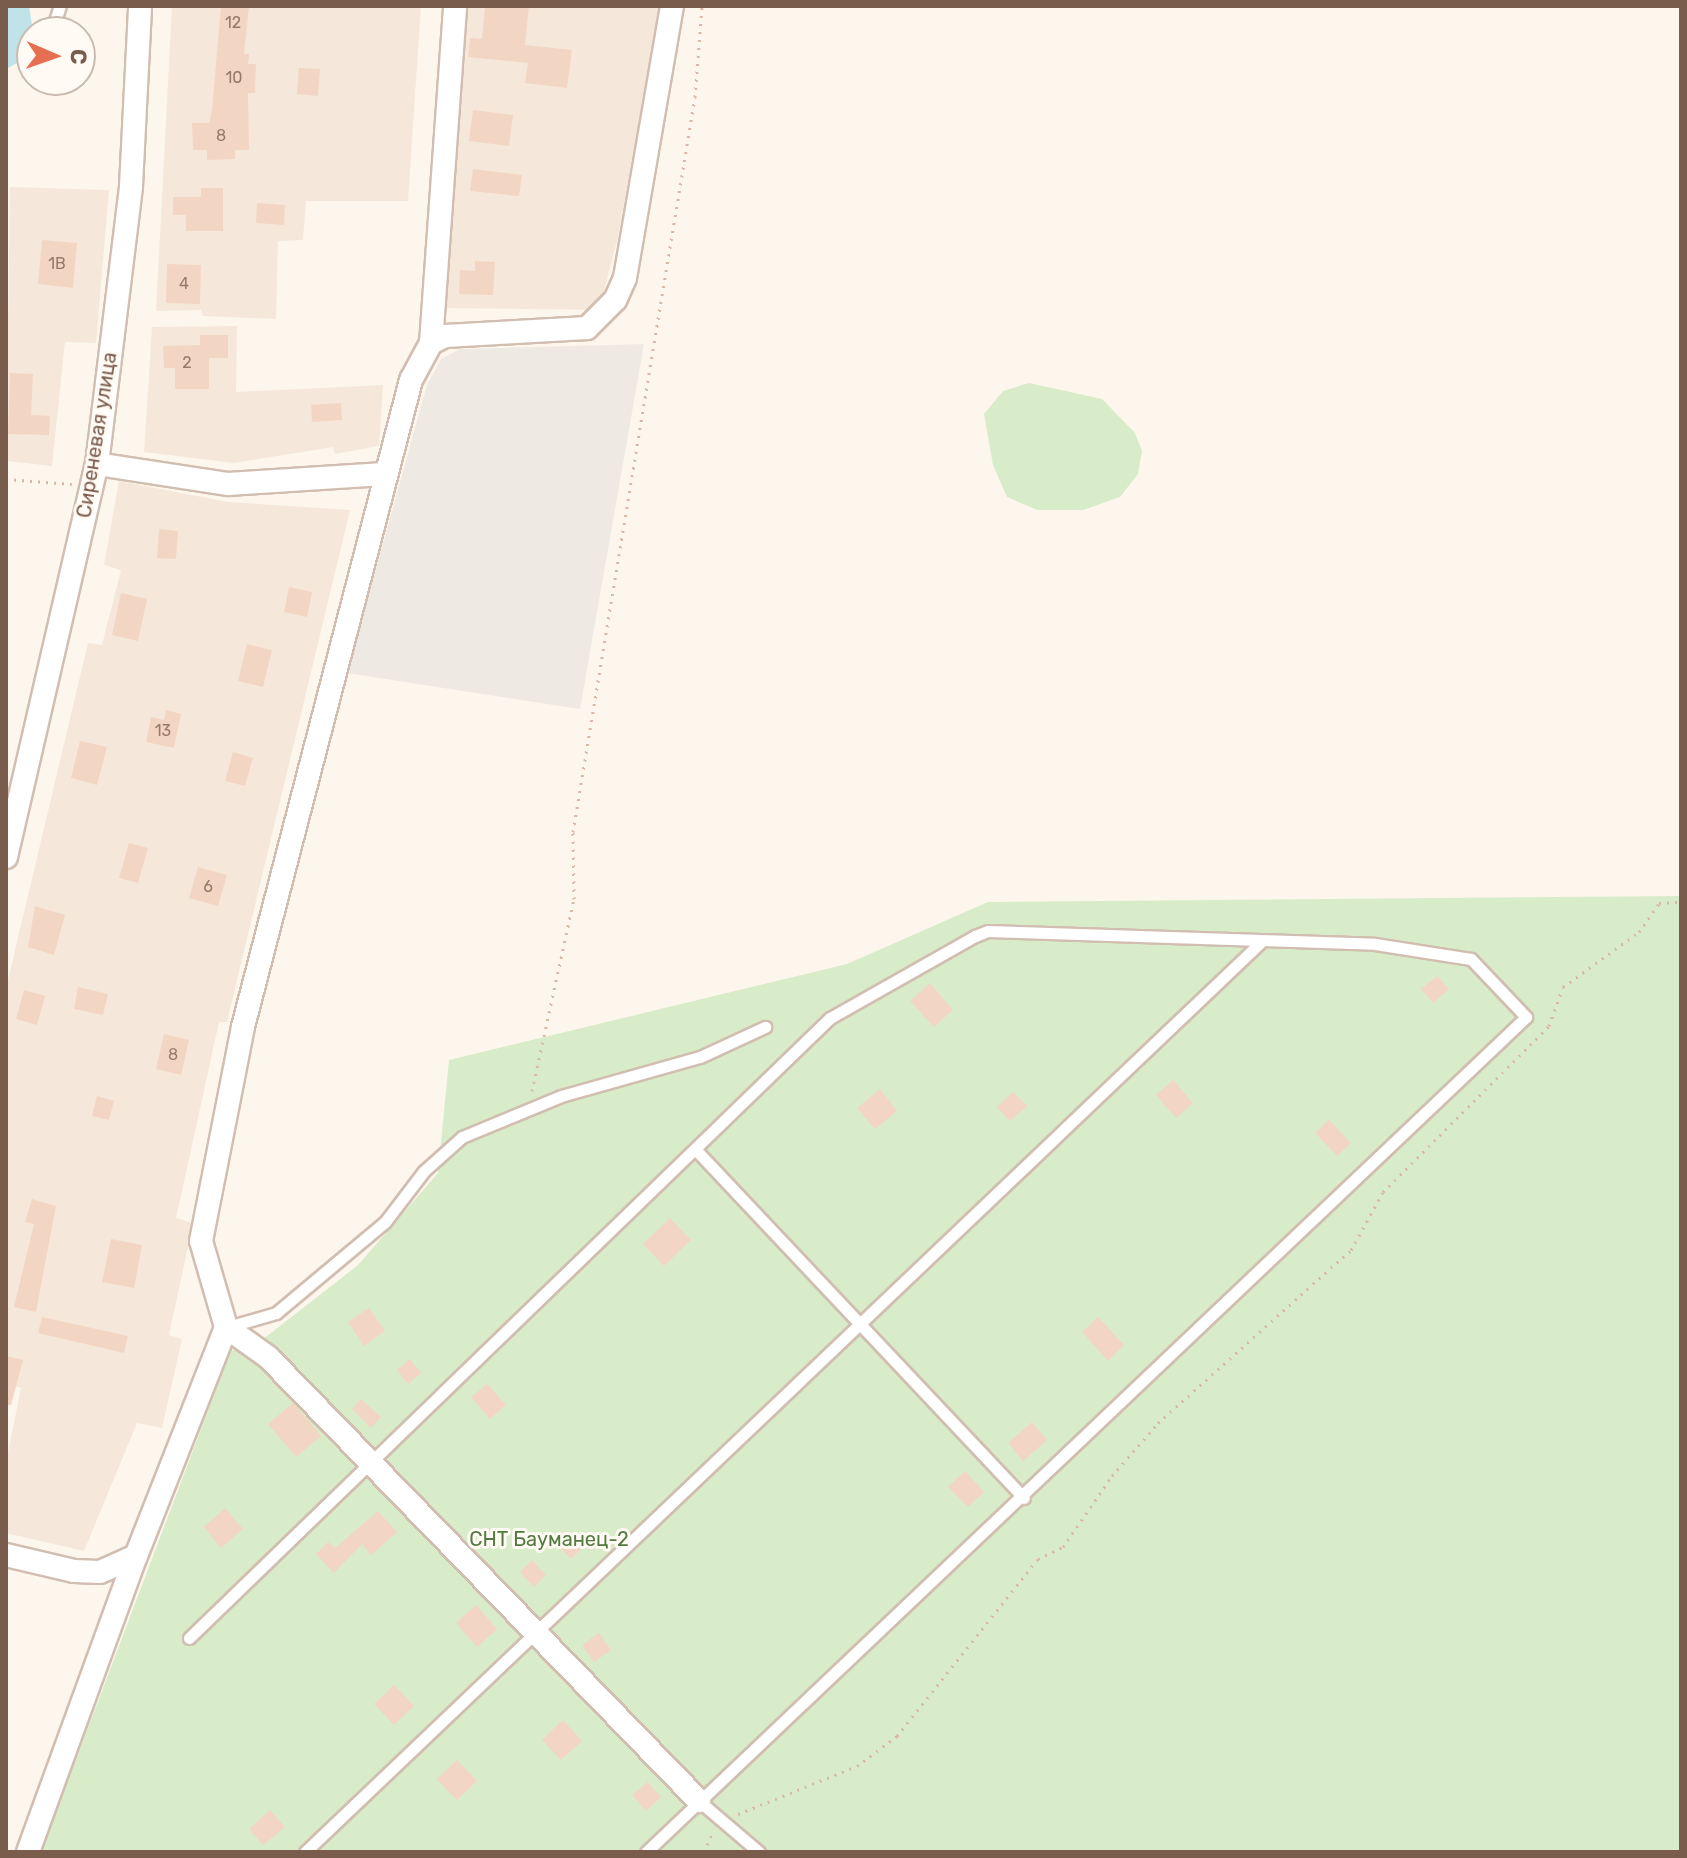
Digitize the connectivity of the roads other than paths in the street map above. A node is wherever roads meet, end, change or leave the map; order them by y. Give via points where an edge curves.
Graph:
1 (140, 6) edge
2 (455, 6) edge
3 (672, 6) edge
4 (431, 343) junction
5 (384, 474) junction
6 (94, 475) junction
7 (6, 857) edge
8 (1261, 942) junction
9 (765, 1027) dead end
10 (696, 1150) junction
11 (864, 1324) junction
12 (226, 1327) junction
13 (367, 1461) junction
14 (1024, 1498) junction
15 (6, 1555) edge
16 (136, 1556) junction
17 (536, 1634) junction
18 (189, 1638) dead end
19 (699, 1801) junction
20 (28, 1852) edge
21 (305, 1852) edge
22 (646, 1852) edge
23 (759, 1852) edge

1 - 6 street, Сиреневая улица via 131,186
2 - 4 street
3 - 4 street via 625,278 615,300 587,328 445,336
4 - 5 street via 411,380
5 - 6 street via 228,484
5 - 12 street via 243,1027 202,1217 208,1273
6 - 7 street, Сиреневая улица
8 - 10 lane via 988,931 830,1018
8 - 11 lane
8 - 14 lane via 1375,944 1462,954 1526,1017
9 - 12 lane via 656,1073 529,1108 462,1137 424,1171 385,1222 276,1313
10 - 11 lane
10 - 13 lane
11 - 14 lane
11 - 17 lane
12 - 13 street via 268,1357
12 - 16 street
13 - 17 street
13 - 18 lane
14 - 19 lane
15 - 16 street via 100,1572
16 - 20 street
17 - 19 street
17 - 21 lane
19 - 22 lane
19 - 23 lane

